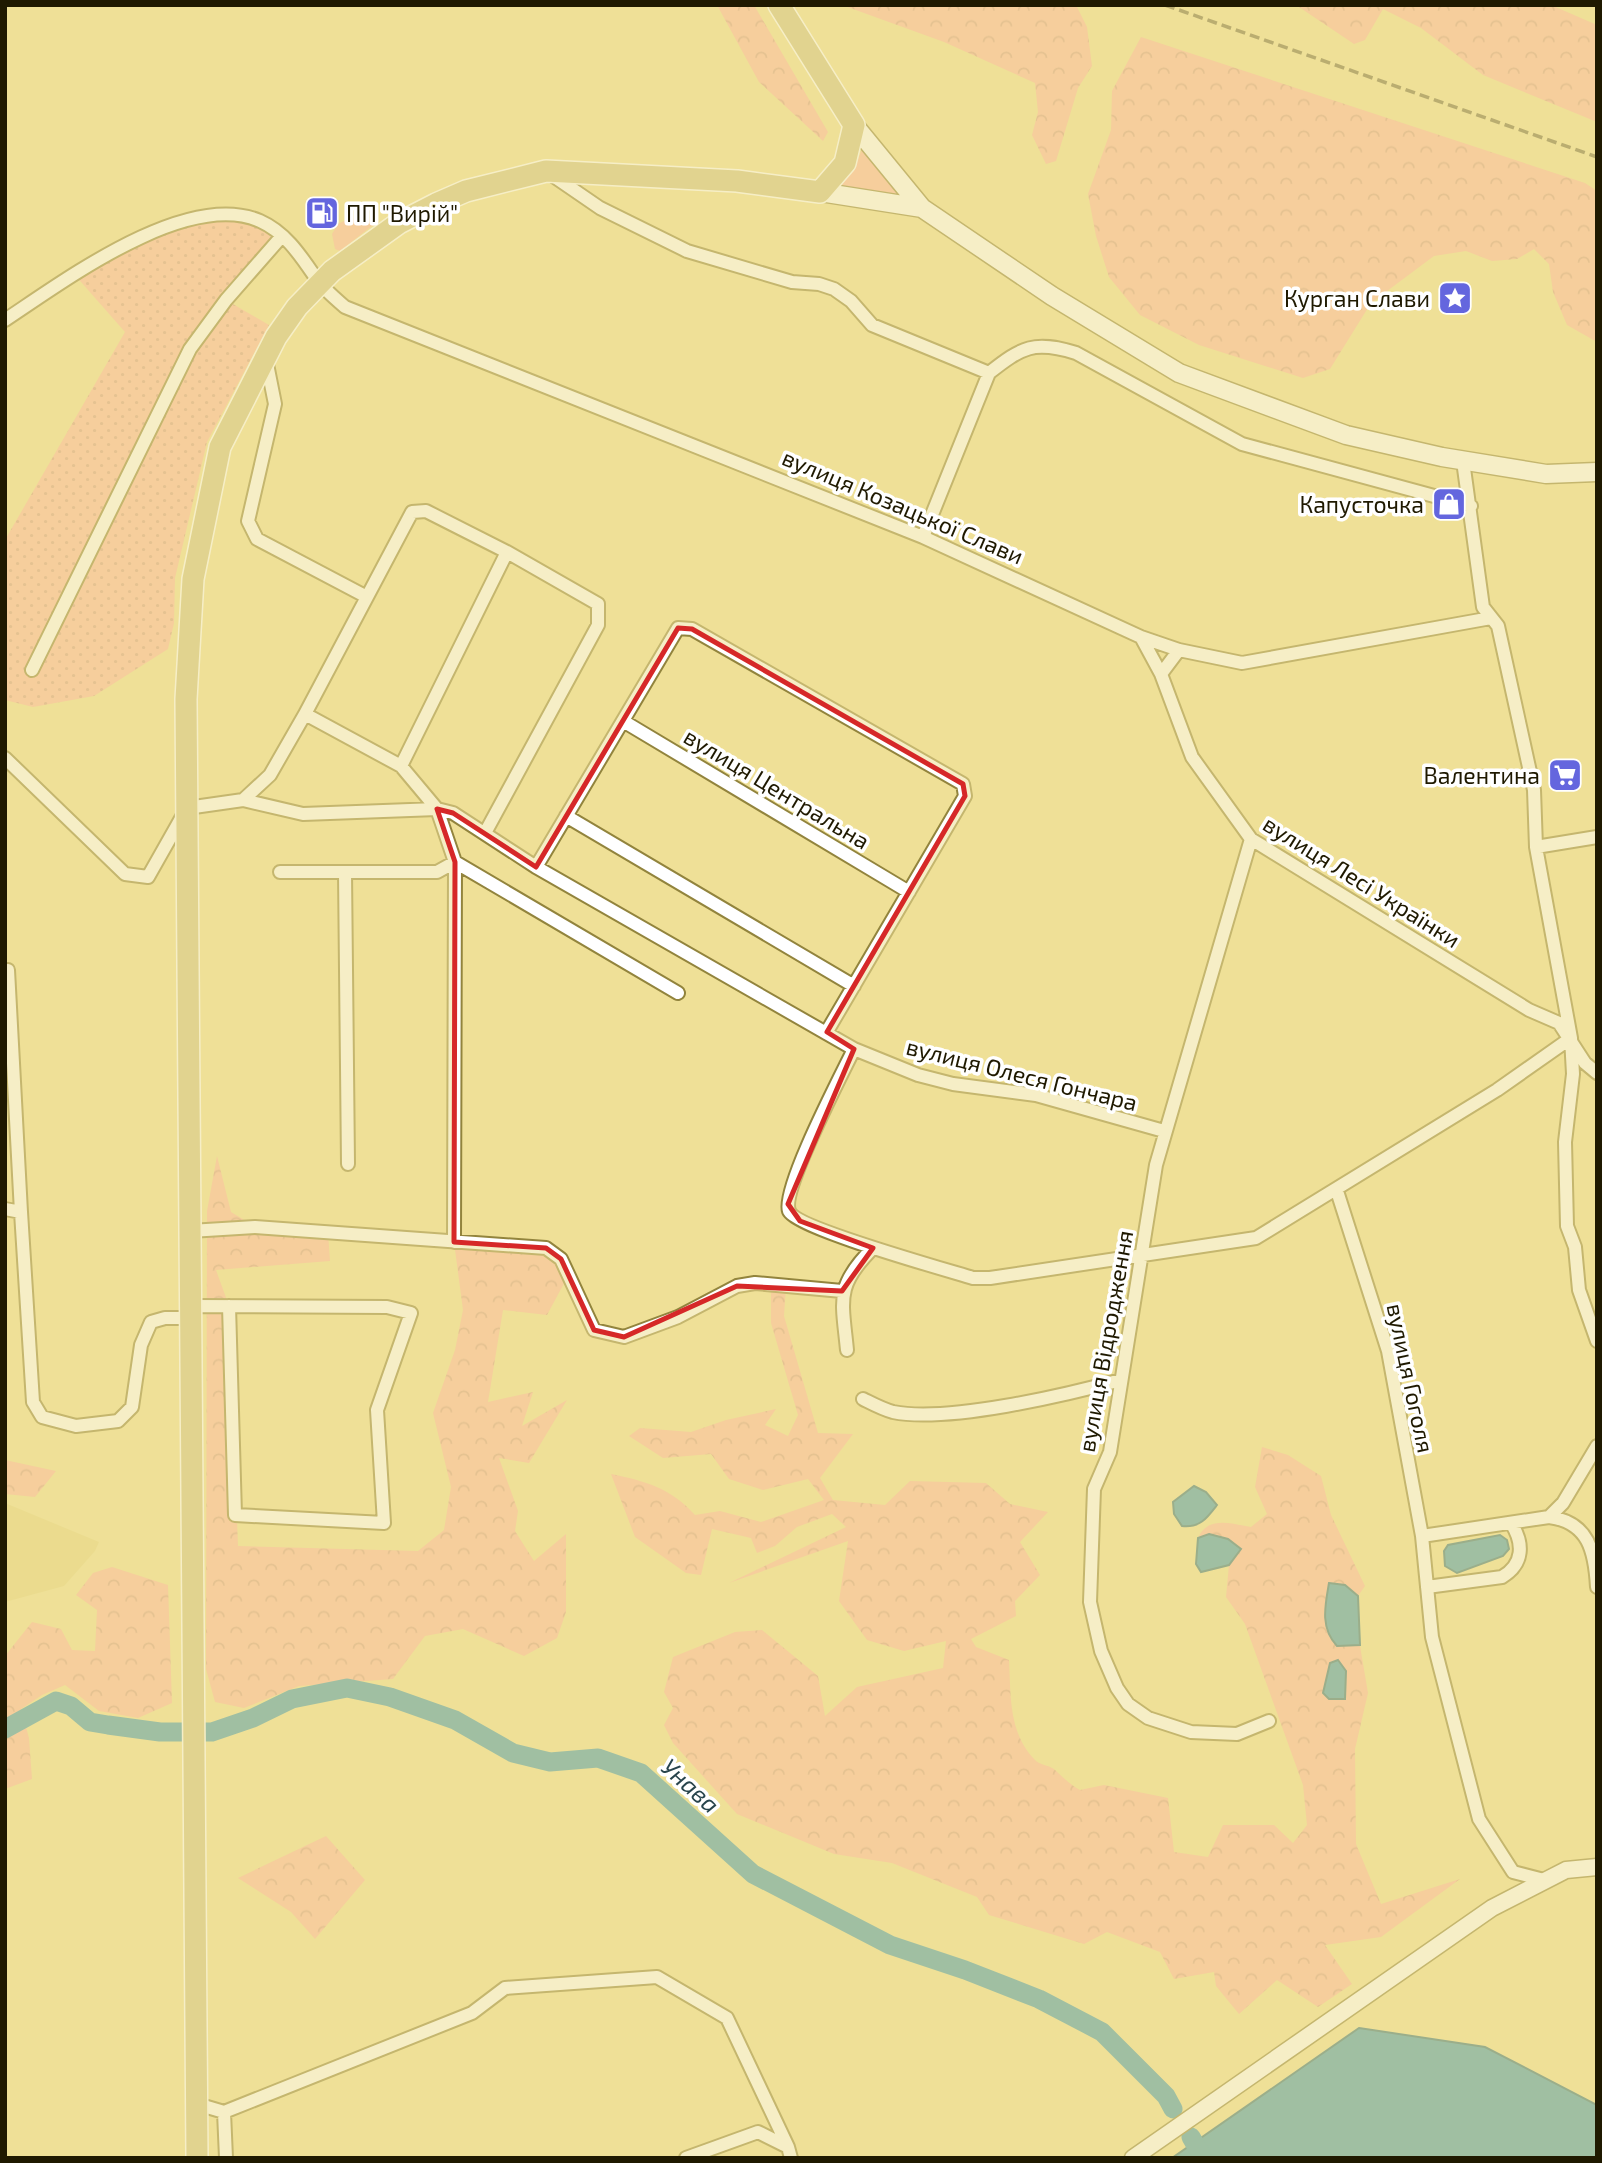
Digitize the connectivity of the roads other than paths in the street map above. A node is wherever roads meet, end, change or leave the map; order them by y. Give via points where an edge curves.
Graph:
1 (779, 5) edge
2 (855, 125) junction
3 (546, 171) junction
4 (820, 192) junction
5 (922, 208) junction
6 (282, 236) junction
7 (319, 282) junction
8 (5, 320) edge
9 (266, 357) junction
10 (989, 373) junction
11 (1463, 461) junction
12 (1597, 472) edge
13 (1471, 506) junction
14 (923, 537) junction
15 (507, 552) junction
16 (368, 597) junction
17 (1491, 618) junction
18 (1141, 637) junction
19 (1179, 650) junction
20 (32, 670) dead end
21 (1161, 674) junction
22 (305, 714) junction
23 (623, 721) junction
24 (5, 758) edge
25 (401, 766) junction
26 (243, 800) junction
27 (187, 808) junction
28 (437, 810) junction
29 (566, 816) junction
30 (485, 833) junction
31 (1597, 837) edge
32 (1251, 839) junction
33 (1536, 848) junction
34 (455, 862) junction
35 (536, 867) junction
36 (280, 872) dead end
37 (345, 872) junction
38 (909, 891) junction
39 (8, 970) dead end
40 (854, 986) junction
41 (678, 993) dead end
42 (830, 1035) junction
43 (1571, 1038) junction
44 (854, 1049) junction
45 (1597, 1073) edge
46 (1164, 1132) junction
47 (348, 1164) dead end
48 (1337, 1191) junction
49 (5, 1209) edge
50 (21, 1212) junction
51 (190, 1231) junction
52 (454, 1242) junction
53 (873, 1248) junction
54 (1144, 1254) junction
55 (842, 1291) junction
56 (229, 1306) junction
57 (191, 1312) junction
58 (1597, 1341) edge
59 (847, 1350) dead end
60 (1121, 1380) junction
61 (863, 1399) dead end
62 (1597, 1446) edge
63 (1549, 1517) junction
64 (1511, 1523) junction
65 (1422, 1536) junction
66 (1427, 1587) junction
67 (1597, 1587) edge
68 (1269, 1721) dead end
69 (1597, 1867) edge
70 (1544, 1880) junction
71 (197, 2104) junction
72 (224, 2112) junction
73 (790, 2152) edge
74 (197, 2158) edge
75 (226, 2158) edge
76 (686, 2158) edge
77 (1133, 2158) edge

1 - 2 main road
2 - 4 main road via 845,163
2 - 5 main road
3 - 4 main road via 737,180
3 - 7 main road via 466,191 436,204 357,251
3 - 10 street via 600,208 687,251 792,282 834,289 872,325
4 - 5 main road
5 - 11 main road via 1052,296 1178,373 1346,435
6 - 7 street, вулиця Козацької Слави
6 - 8 street, вулиця Козацької Слави via 260,221 235,215 214,213 174,225 112,252
6 - 20 street via 190,349
7 - 9 main road
7 - 14 street, вулиця Козацької Слави via 345,307
9 - 16 street via 275,404 247,522 257,539
9 - 27 main road via 220,447 193,579 186,699
10 - 13 street via 1017,351 1051,345 1076,354 1242,444
10 - 14 street
11 - 12 main road via 1546,474
11 - 13 street
13 - 17 street via 1483,607
14 - 18 street, вулиця Козацької Слави
15 - 16 street via 426,510 412,512
15 - 25 street
15 - 30 street via 598,604 598,625
16 - 22 street
17 - 19 street, вулиця Козацької Слави via 1242,663
17 - 33 street via 1498,626 1534,790
18 - 19 street, вулиця Козацької Слави
18 - 21 street, вулиця Лесі Українки
19 - 21 street
21 - 32 street, вулиця Лесі Українки via 1192,757
22 - 25 street
22 - 26 street via 270,775
23 - 29 street
23 - 38 street, вулиця Центральна
23 - 38 street via 678,628 692,629 963,783 965,796
24 - 27 street via 125,874 148,877
25 - 28 street
26 - 27 street
26 - 28 street via 303,814
27 - 51 main road
28 - 30 street, вулиця Олеся Гончара via 453,813
28 - 34 street
29 - 35 street
29 - 40 street
30 - 35 street, вулиця Олеся Гончара
31 - 33 street
32 - 43 street, вулиця Лесі Українки via 1529,1010 1559,1023
32 - 46 street, вулиця Відродження
33 - 43 street
34 - 37 street via 437,872
34 - 41 street
34 - 52 street
35 - 42 street, вулиця Олеся Гончара
36 - 37 street
37 - 47 street
38 - 40 street
39 - 50 street
40 - 42 street
42 - 44 street, вулиця Олеся Гончара
43 - 45 street, вулиця Лесі Українки
43 - 48 street
43 - 58 street via 1573,1074 1565,1142 1567,1226 1575,1247 1579,1290
44 - 46 street, вулиця Олеся Гончара via 918,1075 1036,1095
44 - 53 street via 799,1168 788,1204 789,1212 800,1221
46 - 54 street, вулиця Відродження via 1149,1199
48 - 54 street via 1256,1238
48 - 65 street, вулиця Гоголя via 1388,1351
49 - 50 street
50 - 57 street via 33,1402 42,1417 76,1426 118,1421 132,1406 141,1345 151,1322
51 - 52 street via 256,1227
51 - 57 main road
52 - 55 street via 546,1248 561,1259 594,1330 624,1337 678,1317 737,1286 755,1283
53 - 54 street via 973,1278
53 - 55 street
54 - 60 street, вулиця Відродження
55 - 59 street
56 - 56 street via 387,1307 411,1313 377,1410 384,1523 234,1514
56 - 57 street
57 - 71 main road
60 - 61 street via 940,1414 894,1412
60 - 68 street, вулиця Відродження via 1110,1452 1093,1503 1090,1602 1110,1672 1128,1704 1168,1726 1237,1734
62 - 63 street via 1563,1503
63 - 64 street
63 - 67 street via 1565,1519 1579,1528 1589,1543
64 - 65 street
64 - 66 street via 1520,1536 1520,1550 1511,1571 1502,1577
65 - 66 street, вулиця Гоголя
66 - 70 street, вулиця Гоголя via 1432,1637 1479,1819 1513,1872
69 - 70 street via 1566,1870
70 - 77 street via 1492,1908
71 - 72 street
71 - 74 main road
72 - 73 street via 472,2013 505,1988 657,1977 727,2018
72 - 75 street
73 - 76 street via 758,2132

